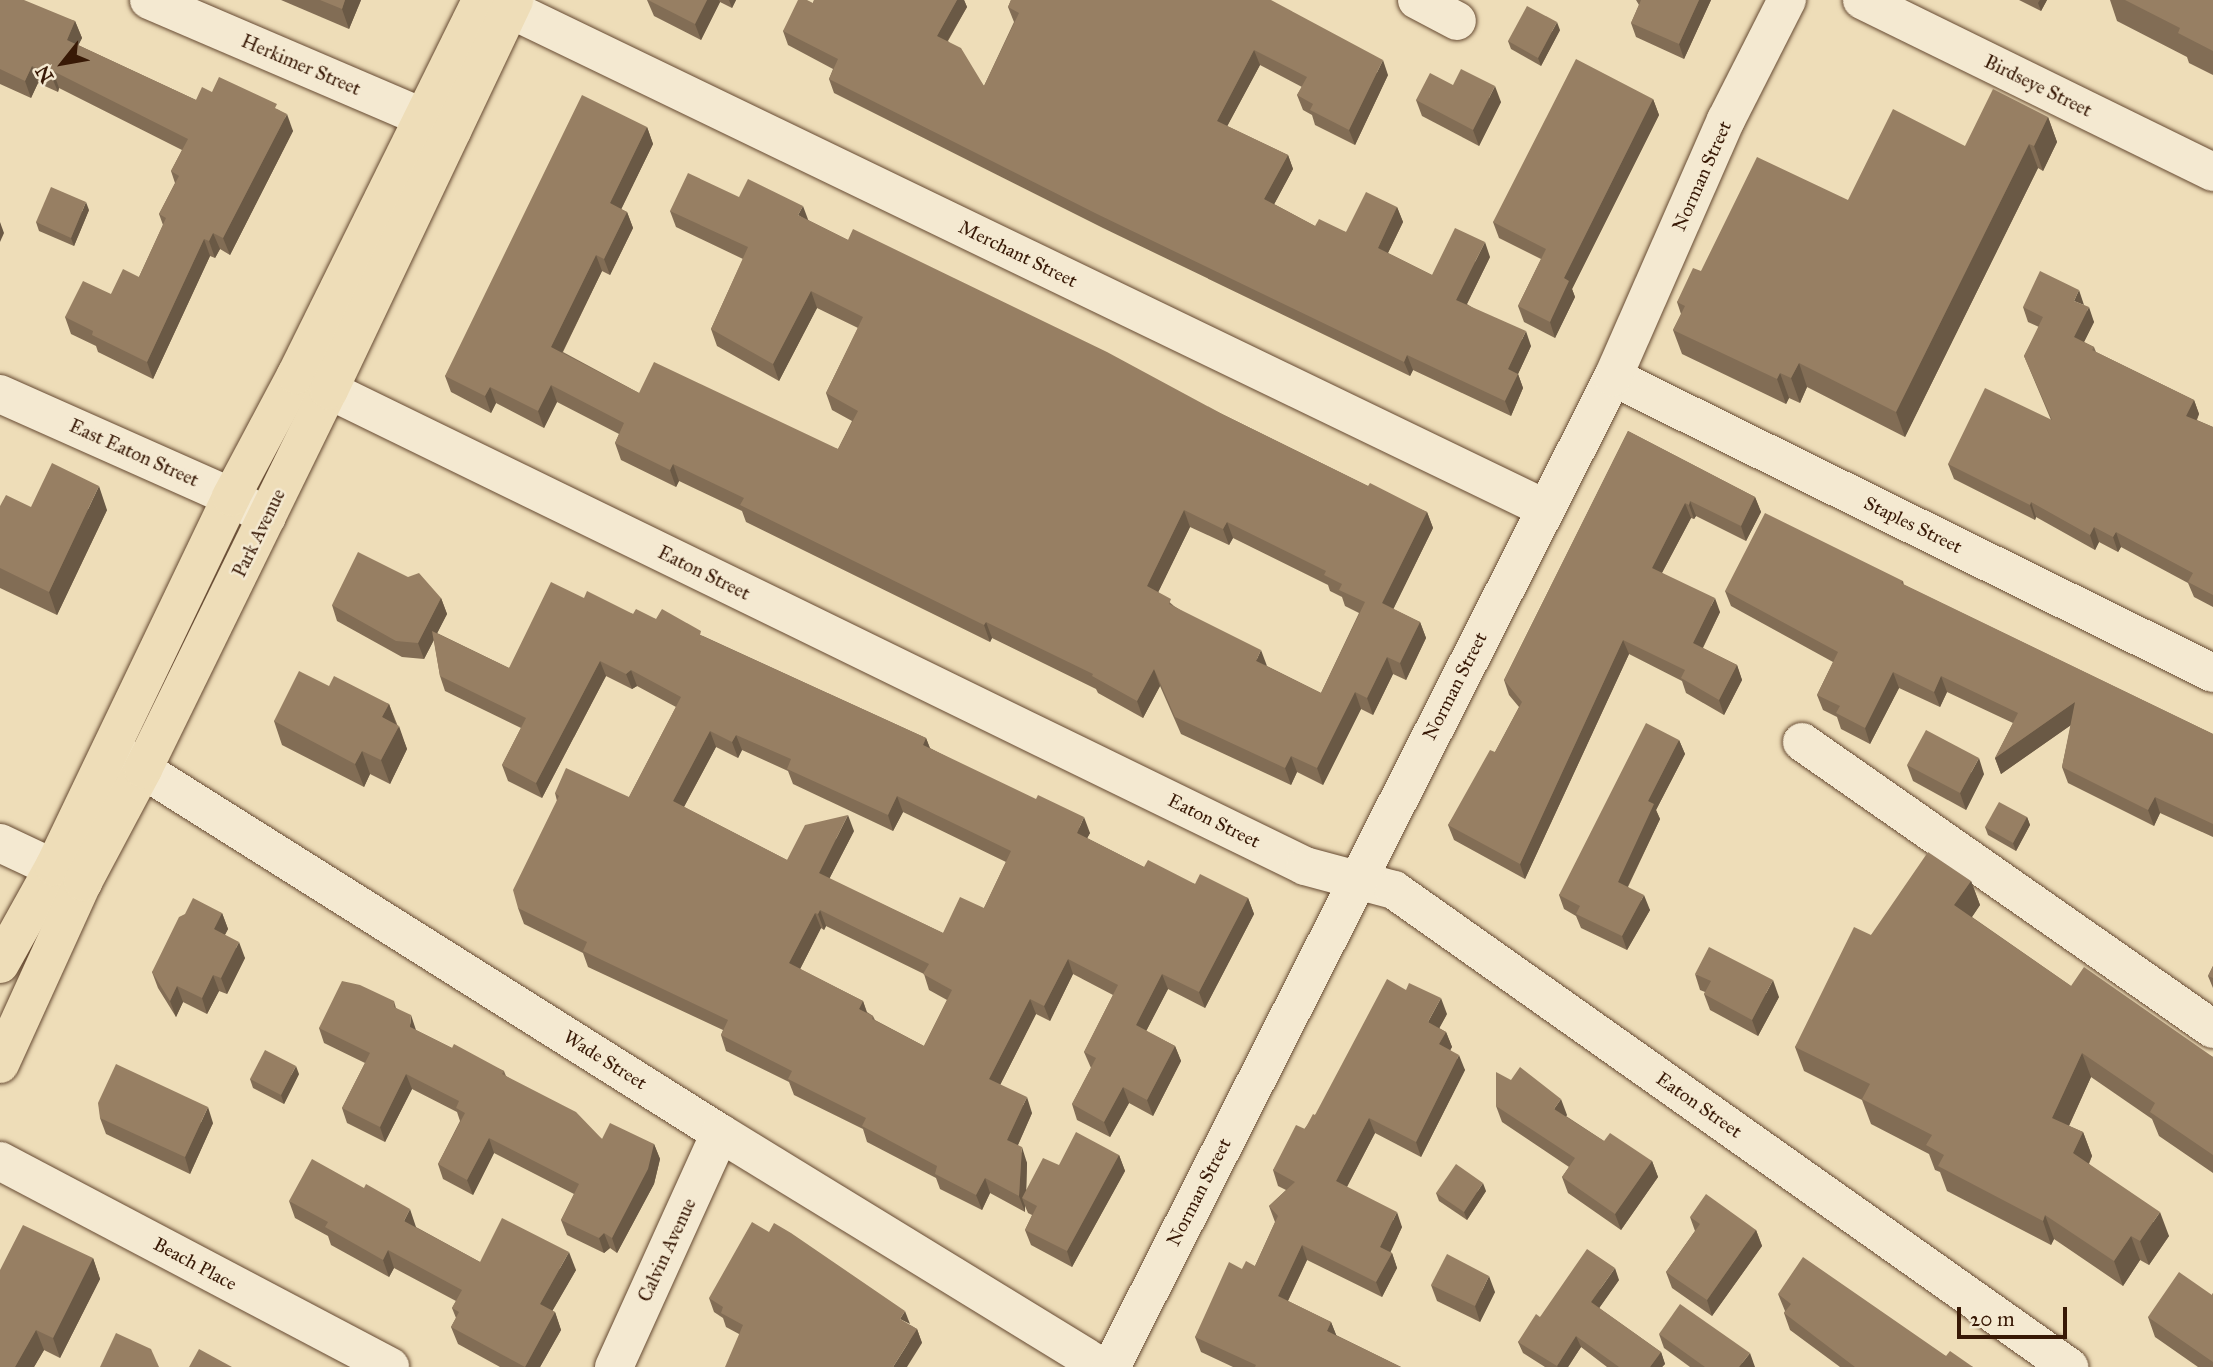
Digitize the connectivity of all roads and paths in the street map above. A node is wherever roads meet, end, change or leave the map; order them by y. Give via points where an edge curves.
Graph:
1 (149, 0) edge
2 (1417, 0) edge
3 (1787, 0) edge
4 (1862, 0) edge
5 (499, 2) edge
6 (1457, 20) dead end
7 (437, 123) junction
8 (2213, 172) edge
9 (1613, 377) junction
10 (313, 382) junction
11 (0, 394) edge
12 (232, 497) junction
13 (1545, 508) junction
14 (267, 517) junction
15 (2213, 673) edge
16 (1802, 742) dead end
17 (110, 748) junction
18 (143, 769) junction
19 (0, 843) edge
20 (68, 875) junction
21 (1358, 879) junction
22 (0, 964) edge
23 (2213, 1029) edge
24 (0, 1064) edge
25 (720, 1133) junction
26 (0, 1161) edge
27 (390, 1367) edge
28 (614, 1367) edge
29 (1102, 1367) edge
30 (1111, 1367) edge
31 (2069, 1367) edge

1 - 7 street, Herkimer Street
2 - 6 street
3 - 9 street, Norman Street via 1726,120
4 - 8 street, Birdseye Street
5 - 7 main road, Park Avenue
5 - 13 street, Merchant Street
7 - 10 main road, Park Avenue
9 - 13 street, Norman Street
9 - 15 street, Staples Street
10 - 12 main road, Park Avenue
10 - 14 main road, Park Avenue
10 - 21 street, Eaton Street via 1305,866
11 - 12 street, East Eaton Street
12 - 14 street, East Eaton Street
12 - 17 main road, Park Avenue
13 - 21 street, Norman Street
14 - 18 main road, Park Avenue
16 - 23 street
17 - 18 street, Wade Street
17 - 20 main road, Park Avenue
18 - 20 main road, Park Avenue
18 - 25 street, Wade Street
19 - 20 street
20 - 22 main road, Park Avenue
20 - 24 main road, Park Avenue
21 - 30 street, Norman Street
21 - 31 street, Eaton Street via 1394,890
25 - 28 street, Calvin Avenue
25 - 29 street, Wade Street
26 - 27 street, Beach Place

